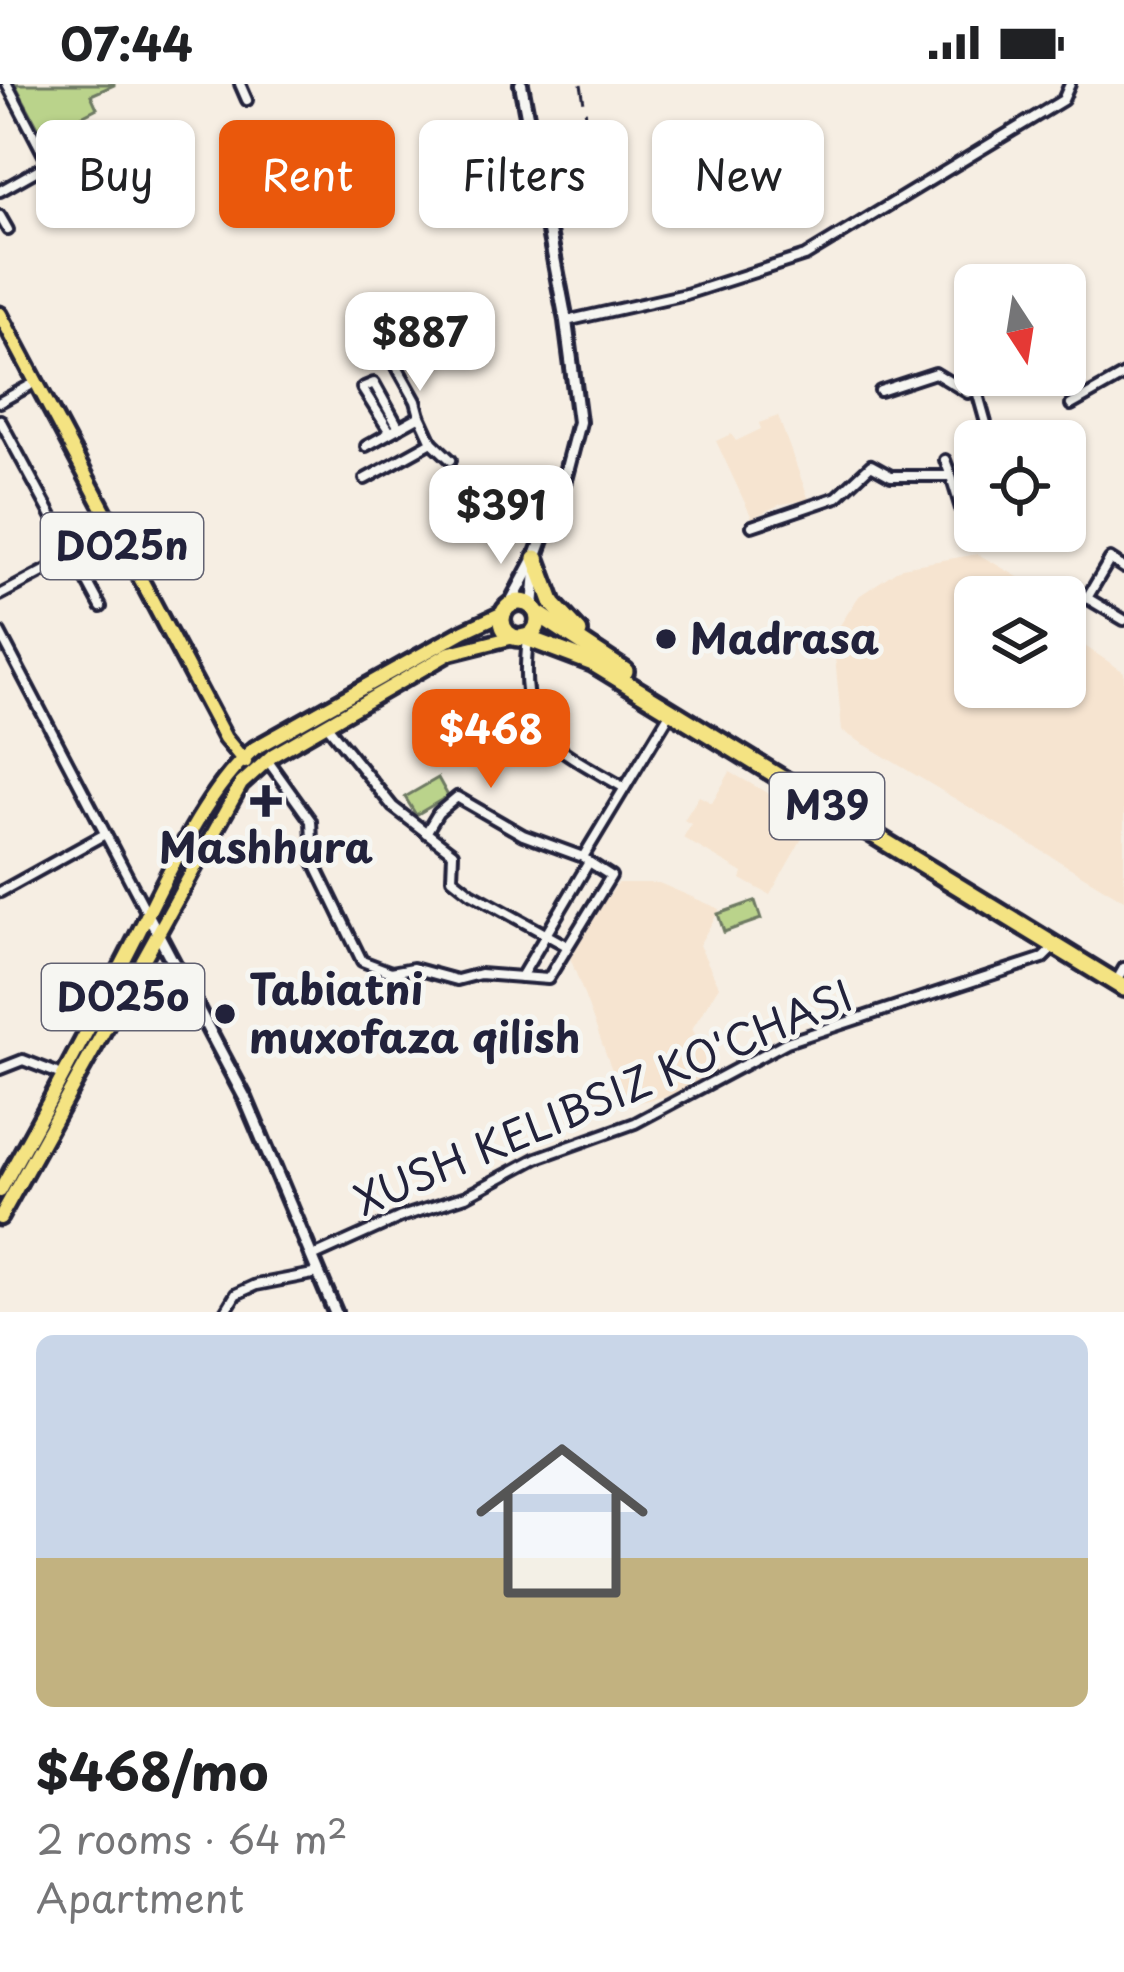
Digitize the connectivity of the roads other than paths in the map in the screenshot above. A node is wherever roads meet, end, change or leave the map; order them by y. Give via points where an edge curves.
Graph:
1 (7, 84) edge
2 (240, 84) edge
3 (521, 84) edge
4 (1070, 84) edge
5 (247, 100) dead end
6 (36, 138) edge
7 (36, 172) edge
8 (0, 191) edge
9 (0, 216) edge
10 (8, 230) dead end
11 (0, 314) edge
12 (566, 321) junction
13 (0, 331) edge
14 (392, 358) dead end
15 (1124, 375) edge
16 (29, 386) junction
17 (954, 386) edge
18 (880, 391) dead end
19 (0, 402) edge
20 (1071, 405) dead end
21 (420, 416) junction
22 (0, 420) edge
23 (394, 430) junction
24 (432, 442) junction
25 (366, 446) dead end
26 (451, 460) dead end
27 (945, 460) dead end
28 (951, 476) junction
29 (364, 479) dead end
30 (954, 486) edge
31 (752, 526) dead end
32 (73, 556) junction
33 (536, 557) junction
34 (1121, 564) edge
35 (0, 595) edge
36 (101, 607) dead end
37 (506, 610) junction
38 (535, 611) junction
39 (1124, 620) edge
40 (0, 633) edge
41 (522, 638) junction
42 (603, 656) junction
43 (670, 712) junction
44 (325, 723) junction
45 (267, 760) junction
46 (238, 763) junction
47 (251, 774) junction
48 (623, 788) junction
49 (427, 833) junction
50 (105, 834) junction
51 (586, 860) junction
52 (0, 892) edge
53 (148, 915) junction
54 (158, 932) junction
55 (546, 934) junction
56 (567, 946) junction
57 (1055, 946) junction
58 (521, 977) junction
59 (1123, 977) edge
60 (0, 1070) edge
61 (64, 1076) junction
62 (0, 1191) edge
63 (0, 1217) edge
64 (312, 1257) junction
65 (318, 1273) junction
66 (224, 1312) edge
67 (335, 1312) edge

1 - 6 street
2 - 5 street
3 - 12 main road
4 - 12 street via 1063,100 805,256 686,295
7 - 8 street
9 - 10 street
11 - 46 main road, D025n
12 - 33 main road via 579,422
13 - 16 main road, D025n
14 - 21 street
15 - 20 street
16 - 19 street
16 - 46 main road, D025n
17 - 18 street via 935,374
21 - 23 street
21 - 24 street
22 - 32 street
23 - 23 street via 362,388 374,382
23 - 25 street
24 - 26 street
24 - 29 street
27 - 28 street
28 - 30 street
28 - 31 street via 891,476 871,465 837,497
32 - 35 street
32 - 36 street
33 - 37 main road
33 - 38 main road
33 - 42 highway via 553,604
34 - 39 street via 1110,559 1087,598
37 - 38 highway via 522,602
37 - 41 highway via 504,627
37 - 46 main road
38 - 41 highway via 536,628
38 - 42 highway, M39
40 - 50 street
41 - 43 highway, M39 via 593,663
41 - 44 main road via 450,652
41 - 48 street via 538,729 552,747
42 - 59 highway, M39
43 - 48 street
43 - 57 highway, M39
44 - 45 main road
44 - 49 street via 393,806
45 - 47 main road
45 - 58 street via 311,821 314,860 362,961 457,980
46 - 47 main road, D025n
46 - 53 main road, D025o
47 - 54 main road, D025o via 221,813
48 - 51 street
49 - 51 street via 457,796
49 - 55 street via 453,854 452,878
50 - 52 street
50 - 53 street
51 - 55 street
51 - 56 street via 611,876
53 - 54 main road
53 - 61 main road, D025o
54 - 63 main road, D025o
54 - 64 main road via 245,1098
55 - 56 street
55 - 58 street
56 - 58 street via 548,979
57 - 59 highway, M39
57 - 64 street, XUSH KELIBSIZ KO'CHASI via 1043,958 787,1042 635,1123
60 - 61 street via 23,1060
61 - 62 main road, D025o
64 - 65 main road
65 - 66 street via 256,1285 236,1294
65 - 67 main road

